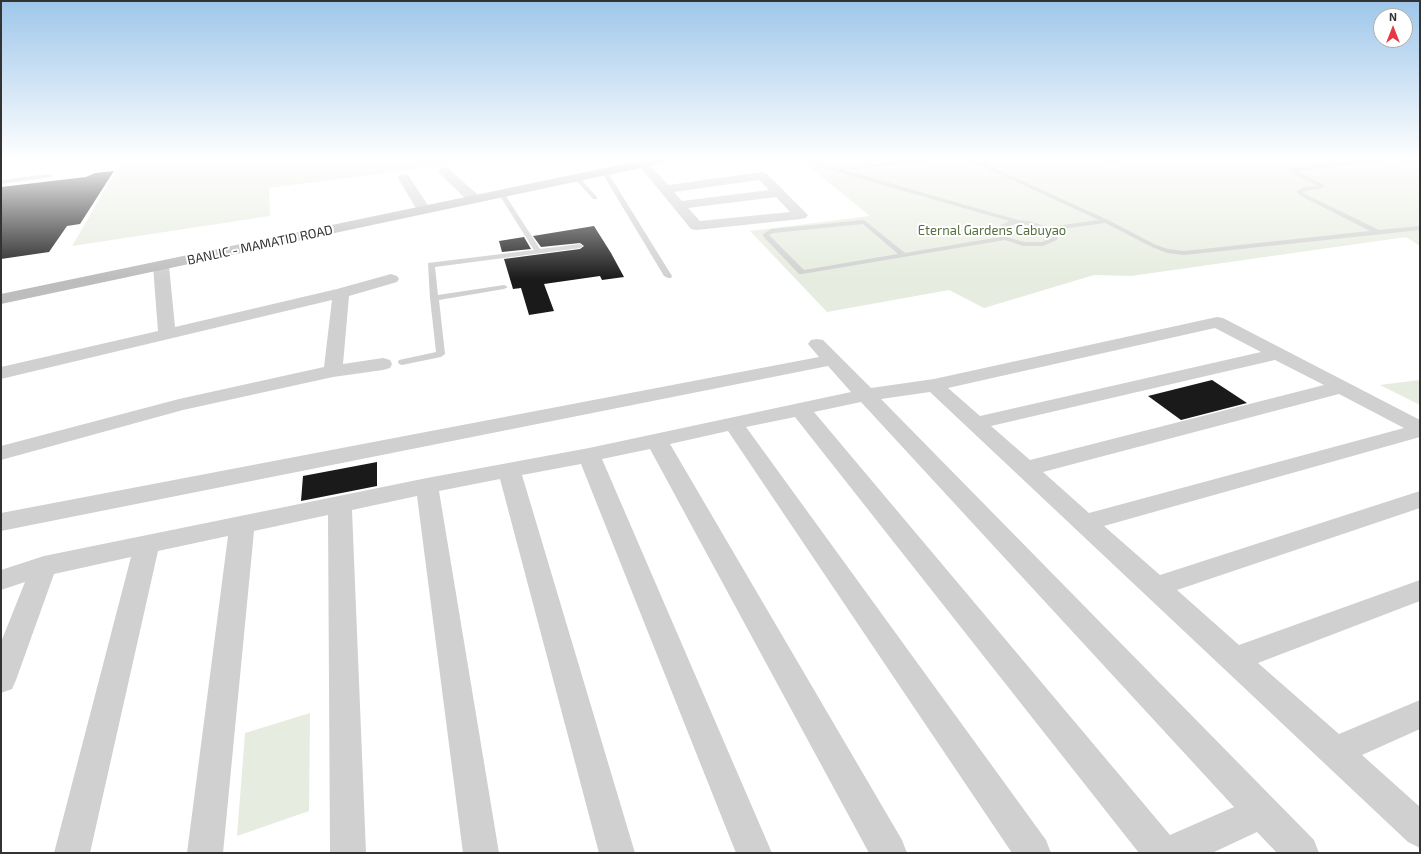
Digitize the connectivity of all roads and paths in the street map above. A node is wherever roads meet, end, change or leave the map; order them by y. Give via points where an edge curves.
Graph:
1 (418, 200) edge
2 (470, 200) edge
3 (505, 200) edge
4 (621, 200) edge
5 (675, 200) edge
6 (718, 200) edge
7 (786, 200) edge
8 (942, 200) edge
9 (1060, 200) edge
10 (1313, 200) edge
11 (679, 205) junction
12 (424, 210) junction
13 (1106, 221) junction
14 (1021, 222) junction
15 (1420, 228) edge
16 (1049, 230) junction
17 (1379, 233) junction
18 (1005, 238) junction
19 (580, 246) dead end
20 (538, 251) junction
21 (903, 255) junction
22 (161, 266) junction
23 (668, 276) dead end
24 (391, 279) dead end
25 (504, 287) dead end
26 (341, 293) junction
27 (434, 298) junction
28 (1, 299) edge
29 (167, 333) junction
30 (1277, 354) junction
31 (392, 363) joint
32 (333, 371) junction
33 (1, 373) edge
34 (934, 385) junction
35 (1341, 387) junction
36 (866, 395) junction
37 (800, 409) junction
38 (733, 424) junction
39 (976, 424) junction
40 (1420, 429) edge
41 (657, 441) junction
42 (1, 453) edge
43 (589, 455) junction
44 (1026, 469) junction
45 (509, 470) junction
46 (427, 486) junction
47 (1420, 499) edge
48 (340, 505) junction
49 (1, 522) edge
50 (1084, 523) junction
51 (242, 525) junction
52 (147, 544) junction
53 (44, 566) junction
54 (1, 580) edge
55 (1154, 587) junction
56 (1420, 590) edge
57 (1233, 660) junction
58 (1, 680) edge
59 (1420, 714) edge
60 (1334, 752) junction
61 (1262, 812) junction
62 (1420, 830) edge
63 (72, 853) edge
64 (205, 853) edge
65 (348, 853) edge
66 (481, 853) edge
67 (617, 853) edge
68 (754, 853) edge
69 (889, 853) edge
70 (1033, 853) edge
71 (1162, 853) edge
72 (1172, 853) edge
73 (1301, 853) edge

1 - 12 street
2 - 12 main road, BANLIC - MAMATID ROAD
3 - 20 lane
4 - 23 lane
5 - 11 street
6 - 11 street
7 - 11 street via 801,214 696,226
8 - 14 lane
9 - 13 lane
10 - 17 lane
12 - 22 main road, BANLIC - MAMATID ROAD
13 - 16 lane
13 - 17 lane via 1154,246 1184,253
14 - 16 lane via 1036,224
14 - 18 lane via 1008,223 1000,227 998,232
15 - 17 lane
16 - 18 lane via 1053,232 1054,239 1043,244 1023,244
18 - 21 lane
19 - 20 lane
20 - 27 lane via 431,265
21 - 21 lane via 864,222 770,232 765,235 802,272
22 - 28 main road, BANLIC - MAMATID ROAD
22 - 29 street
24 - 26 street
25 - 27 lane
26 - 29 street
26 - 32 street
27 - 31 lane via 441,354
29 - 33 street
30 - 34 street via 1216,322
30 - 35 street
30 - 39 street
31 - 32 street
32 - 42 street via 179,405
34 - 36 street
34 - 39 street
35 - 40 street
35 - 44 street
36 - 37 street
36 - 49 street via 824,352
36 - 61 street
37 - 38 street
37 - 71 street
38 - 41 street
38 - 70 street
39 - 44 street
40 - 50 street
41 - 43 street
41 - 69 street
43 - 45 street
43 - 68 street
44 - 50 street
45 - 46 street
45 - 67 street
46 - 48 street
46 - 66 street
47 - 55 street
48 - 51 street
48 - 65 street
50 - 55 street
51 - 52 street
51 - 64 street
52 - 53 street
52 - 63 street
53 - 54 street
53 - 58 street
55 - 57 street
56 - 57 street
57 - 60 street
59 - 60 street
60 - 62 street
61 - 72 street
61 - 73 street

